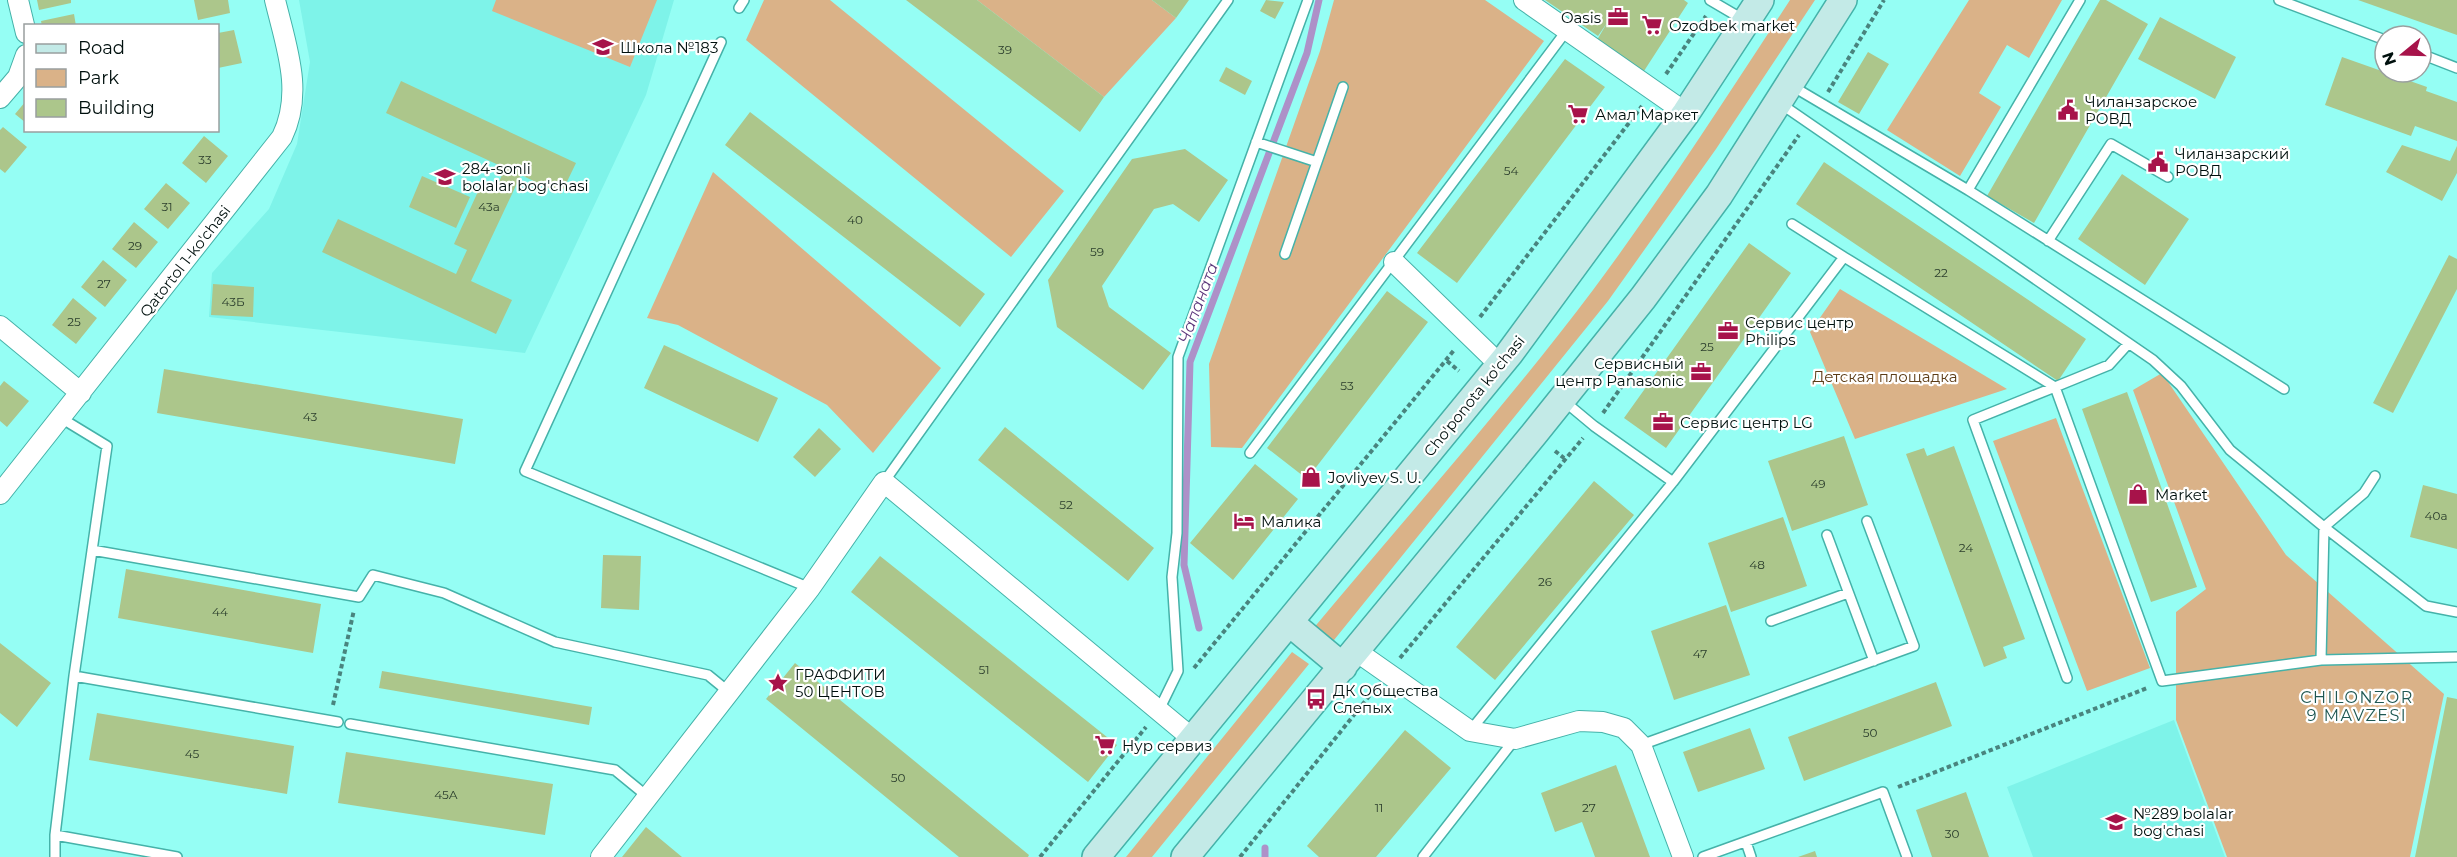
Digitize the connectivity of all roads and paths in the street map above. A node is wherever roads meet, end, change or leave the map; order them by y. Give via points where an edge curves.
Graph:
1 (18, 0) edge
2 (275, 0) edge
3 (1228, 0) edge
4 (1308, 0) edge
5 (1524, 0) edge
6 (1843, 0) edge
7 (1884, 0) edge
8 (2080, 0) edge
9 (2279, 0) edge
10 (1713, 2) edge
11 (1754, 11) edge
12 (24, 25) edge
13 (1567, 30) junction
14 (2373, 35) edge
15 (721, 42) dead end
16 (2433, 59) edge
17 (24, 60) edge
18 (2457, 68) edge
19 (1343, 87) dead end
20 (1653, 91) junction
21 (1784, 94) junction
22 (0, 98) edge
23 (1821, 103) junction
24 (1686, 113) junction
25 (1808, 123) junction
26 (1259, 143) junction
27 (1317, 162) junction
28 (2168, 177) dead end
29 (1968, 190) junction
30 (1792, 224) dead end
31 (2048, 241) junction
32 (1285, 254) dead end
33 (1844, 257) junction
34 (1394, 262) junction
35 (0, 326) edge
36 (1468, 333) junction
37 (2128, 344) junction
38 (1447, 361) junction
39 (1500, 365) junction
40 (1459, 371) dead end
41 (2055, 387) junction
42 (2284, 390) dead end
43 (81, 393) junction
44 (1562, 399) junction
45 (61, 418) junction
46 (1594, 426) junction
47 (1554, 451) dead end
48 (1250, 453) dead end
49 (1564, 459) junction
50 (2375, 476) dead end
51 (884, 482) junction
52 (1673, 482) junction
53 (0, 494) edge
54 (1867, 521) dead end
55 (2324, 527) junction
56 (1827, 535) dead end
57 (92, 550) junction
58 (810, 588) junction
59 (1848, 593) junction
60 (359, 597) junction
61 (2457, 612) edge
62 (1771, 621) dead end
63 (1288, 622) junction
64 (2457, 657) edge
65 (1349, 659) junction
66 (2321, 660) junction
67 (1874, 661) junction
68 (1190, 674) dead end
69 (1387, 674) junction
70 (74, 676) junction
71 (2067, 678) dead end
72 (2162, 681) junction
73 (730, 693) junction
74 (1159, 710) junction
75 (334, 721) joint
76 (350, 724) dead end
77 (1470, 731) junction
78 (1193, 739) junction
79 (1515, 739) junction
80 (1641, 745) junction
81 (1883, 792) junction
82 (648, 797) junction
83 (55, 835) junction
84 (1746, 842) junction
85 (1192, 854) edge
86 (54, 857) edge
87 (177, 857) edge
88 (601, 857) edge
89 (1040, 857) edge
90 (1096, 857) edge
91 (1240, 857) edge
92 (1423, 857) edge
93 (1683, 857) edge
94 (1703, 857) edge
95 (1751, 857) edge
96 (1906, 857) edge

1 - 12 street
2 - 43 street, Qatortol 1-ko'chasi via 293,78 291,113 282,137
3 - 51 lane
4 - 26 lane
5 - 13 street
6 - 21 main road
7 - 23 path
8 - 29 lane
9 - 14 lane
10 - 11 lane
10 - 20 path
11 - 24 main road, Cho'ponota ko'chasi
13 - 20 street
13 - 34 lane
15 - 58 lane via 525,471
16 - 18 lane
17 - 22 street via 18,77
19 - 27 lane
20 - 24 street
20 - 36 path
21 - 23 lane
21 - 25 lane
21 - 44 main road via 1719,195
23 - 29 lane
24 - 39 main road, Cho'ponota ko'chasi
25 - 37 lane
25 - 46 path
26 - 27 lane
26 - 74 lane via 1178,357 1177,533 1172,578 1178,671
27 - 32 lane
28 - 31 lane via 2111,144
29 - 31 lane
30 - 33 lane
31 - 42 lane
33 - 41 lane
33 - 52 lane
34 - 36 street
34 - 48 lane
35 - 43 street
36 - 38 path
36 - 39 street
37 - 41 lane via 2109,365
37 - 55 lane via 2181,386 2230,450
38 - 40 path
38 - 68 path
39 - 63 main road, Cho'ponota ko'chasi
41 - 71 lane via 1972,420
41 - 72 lane
43 - 45 street, Qatortol 1-ko'chasi
44 - 46 lane
44 - 65 main road
45 - 53 street, Qatortol 1-ko'chasi
45 - 57 lane via 107,446
46 - 49 path
46 - 52 lane
47 - 49 path
49 - 69 path
50 - 55 lane via 2364,493
51 - 58 street
51 - 74 street
52 - 77 lane
54 - 67 lane via 1914,646
55 - 61 lane via 2426,606
55 - 66 lane
56 - 59 lane
57 - 60 lane
57 - 70 lane
58 - 73 street
59 - 62 lane
59 - 67 lane
60 - 73 lane via 373,575 444,593 555,642 708,675
60 - 75 path via 349,626
63 - 65 main road
63 - 78 main road, Cho'ponota ko'chasi
64 - 66 lane
65 - 69 street
65 - 85 main road
66 - 72 lane
67 - 80 lane
69 - 77 street
69 - 91 path
70 - 75 lane
70 - 83 lane
72 - 81 path
73 - 82 street
74 - 78 street
74 - 89 path
76 - 82 lane via 615,770
77 - 79 street
78 - 90 main road, Cho'ponota ko'chasi
79 - 80 street via 1579,721 1603,722 1624,728
79 - 92 lane
80 - 93 street
81 - 84 lane
81 - 96 lane
82 - 88 street
83 - 86 lane
83 - 87 lane
84 - 94 lane
84 - 95 lane

